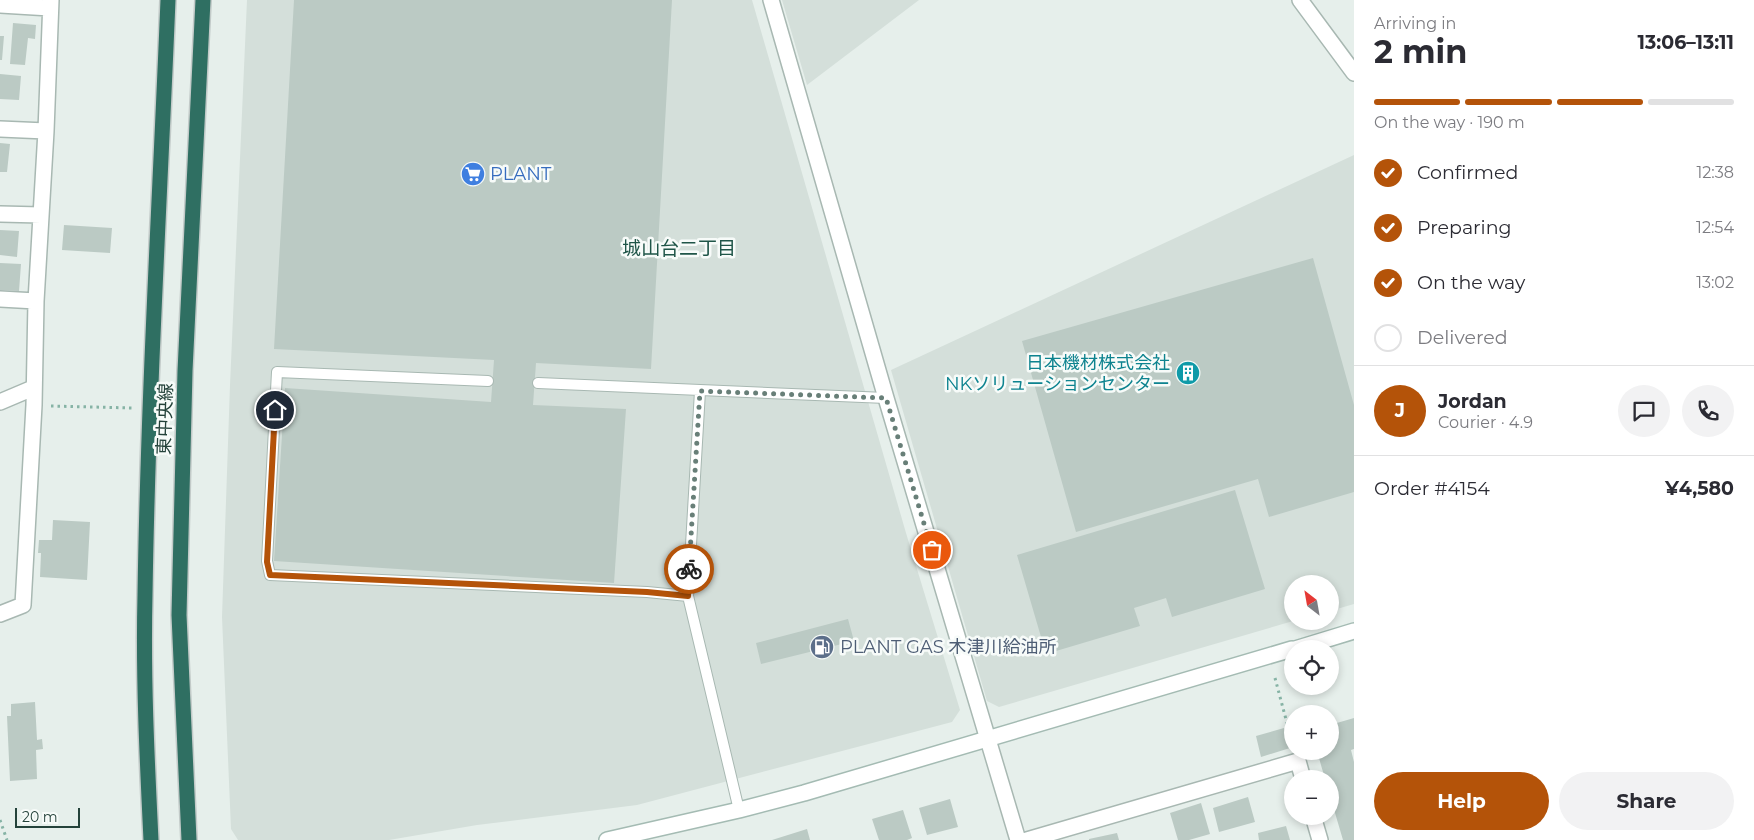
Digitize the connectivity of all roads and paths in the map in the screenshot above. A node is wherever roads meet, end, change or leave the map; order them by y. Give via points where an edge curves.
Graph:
1 (168, 0) edge
2 (203, 0) edge
3 (771, 0) edge
4 (1300, 0) edge
5 (50, 4) edge
6 (0, 5) edge
7 (1354, 73) edge
8 (0, 129) edge
9 (46, 131) junction
10 (0, 214) edge
11 (41, 215) junction
12 (0, 299) edge
13 (36, 300) junction
14 (488, 381) dead end
15 (538, 384) dead end
16 (34, 388) junction
17 (700, 391) junction
18 (886, 398) junction
19 (0, 402) edge
20 (34, 405) junction
21 (150, 408) junction
22 (688, 596) junction
23 (0, 614) edge
24 (1354, 631) edge
25 (1324, 640) edge
26 (1284, 652) edge
27 (1275, 678) dead end
28 (1284, 712) edge
29 (988, 739) junction
30 (1300, 770) edge
31 (739, 810) junction
32 (0, 820) edge
33 (1316, 825) edge
34 (7, 840) edge
35 (151, 840) edge
36 (189, 840) edge
37 (607, 840) edge
38 (1018, 840) edge
39 (1027, 840) edge
40 (1320, 840) edge

1 - 21 highway, 東中央線
2 - 36 highway, 東中央線 via 185,372 179,615
3 - 18 street
4 - 7 street
5 - 6 street
5 - 9 street
8 - 9 street
9 - 11 street
10 - 11 street
11 - 13 street
12 - 13 street
13 - 16 street
14 - 22 lane via 278,372 267,562 270,575
15 - 17 lane
16 - 19 street
16 - 20 street
17 - 18 lane
17 - 22 lane
18 - 29 street
20 - 21 path
20 - 23 street via 22,605
21 - 35 highway, 東中央線 via 145,596
22 - 31 lane
24 - 25 street
26 - 29 street
27 - 28 path
29 - 31 street
29 - 38 street
30 - 39 street via 1298,761
31 - 37 street
32 - 34 path
33 - 40 street

